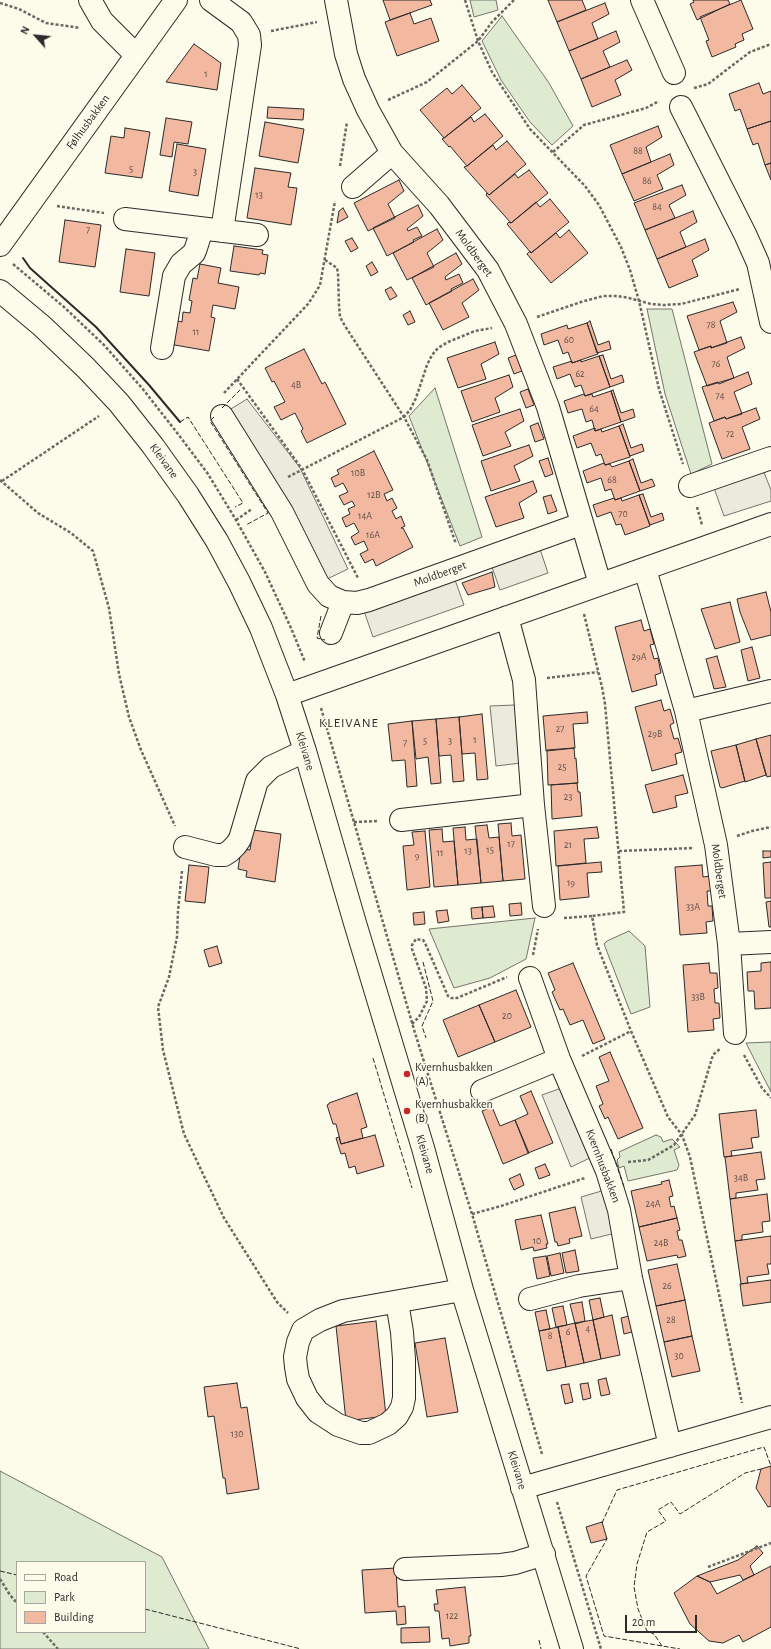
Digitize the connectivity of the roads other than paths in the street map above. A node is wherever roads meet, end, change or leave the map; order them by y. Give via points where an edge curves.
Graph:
1 (90, 0) edge
2 (176, 0) edge
3 (211, 0) edge
4 (336, 0) edge
5 (642, 0) edge
6 (136, 55) junction
7 (674, 73) dead end
8 (681, 107) dead end
9 (392, 153) junction
10 (353, 187) dead end
11 (125, 219) road end
12 (212, 230) junction
13 (258, 235) dead end
14 (0, 245) edge
15 (0, 291) edge
16 (771, 322) edge
17 (162, 348) dead end
18 (222, 416) dead end
19 (771, 458) edge
20 (690, 486) road end
21 (581, 524) junction
22 (771, 524) edge
23 (645, 569) junction
24 (600, 584) junction
25 (343, 602) junction
26 (507, 617) junction
27 (331, 633) dead end
28 (771, 690) edge
29 (287, 695) junction
30 (686, 711) junction
31 (305, 751) junction
32 (533, 805) junction
33 (401, 820) dead end
34 (185, 847) road end
35 (544, 906) dead end
36 (771, 942) edge
37 (729, 944) junction
38 (530, 978) dead end
39 (732, 1044) road end
40 (560, 1062) junction
41 (482, 1091) dead end
42 (631, 1278) junction
43 (462, 1290) junction
44 (530, 1299) dead end
45 (397, 1302) junction
46 (771, 1417) edge
47 (670, 1446) junction
48 (522, 1488) junction
49 (544, 1554) junction
50 (405, 1569) dead end
51 (572, 1649) edge

1 - 6 street via 102,21
2 - 6 street, Følhusbakken
3 - 12 street via 241,22 249,35 248,59
4 - 9 street, Moldberget via 346,54 354,79 358,113
5 - 7 street
6 - 14 street, Følhusbakken
8 - 16 street via 758,263
9 - 10 street
9 - 21 street, Moldberget via 488,270 516,324 548,407
11 - 12 street
12 - 13 street
12 - 17 street via 194,253 181,264 174,276
15 - 29 street, Kleivane via 42,326 119,403 188,495 239,582 261,628
18 - 25 street via 282,512 318,584 329,596
19 - 20 street
21 - 24 street, Moldberget
21 - 25 street, Moldberget via 369,600 357,603
22 - 23 street
23 - 24 street
23 - 30 street, Moldberget
24 - 26 street
25 - 27 street
26 - 29 street
26 - 32 street via 524,680
28 - 30 street
29 - 31 street, Kleivane
30 - 37 street, Moldberget via 716,845
31 - 34 street via 271,767 257,780 240,839 230,851 224,855 216,855
31 - 43 street, Kleivane via 424,1148
32 - 33 street
32 - 35 street
36 - 37 street
37 - 39 street, Moldberget
38 - 40 street, Kvernhusbakken
40 - 41 street
40 - 42 street, Kvernhusbakken via 607,1171 619,1210
42 - 44 street via 579,1286
42 - 47 street, Kvernhusbakken
43 - 45 street
43 - 48 street, Kleivane
45 - 45 street via 343,1311 303,1330 298,1342 298,1378 307,1398 318,1412 338,1425 369,1433 388,1424 402,1407 402,1332
46 - 47 street
47 - 48 street
48 - 49 street, Kleivane
49 - 50 street via 501,1565
49 - 51 street, Kleivane

